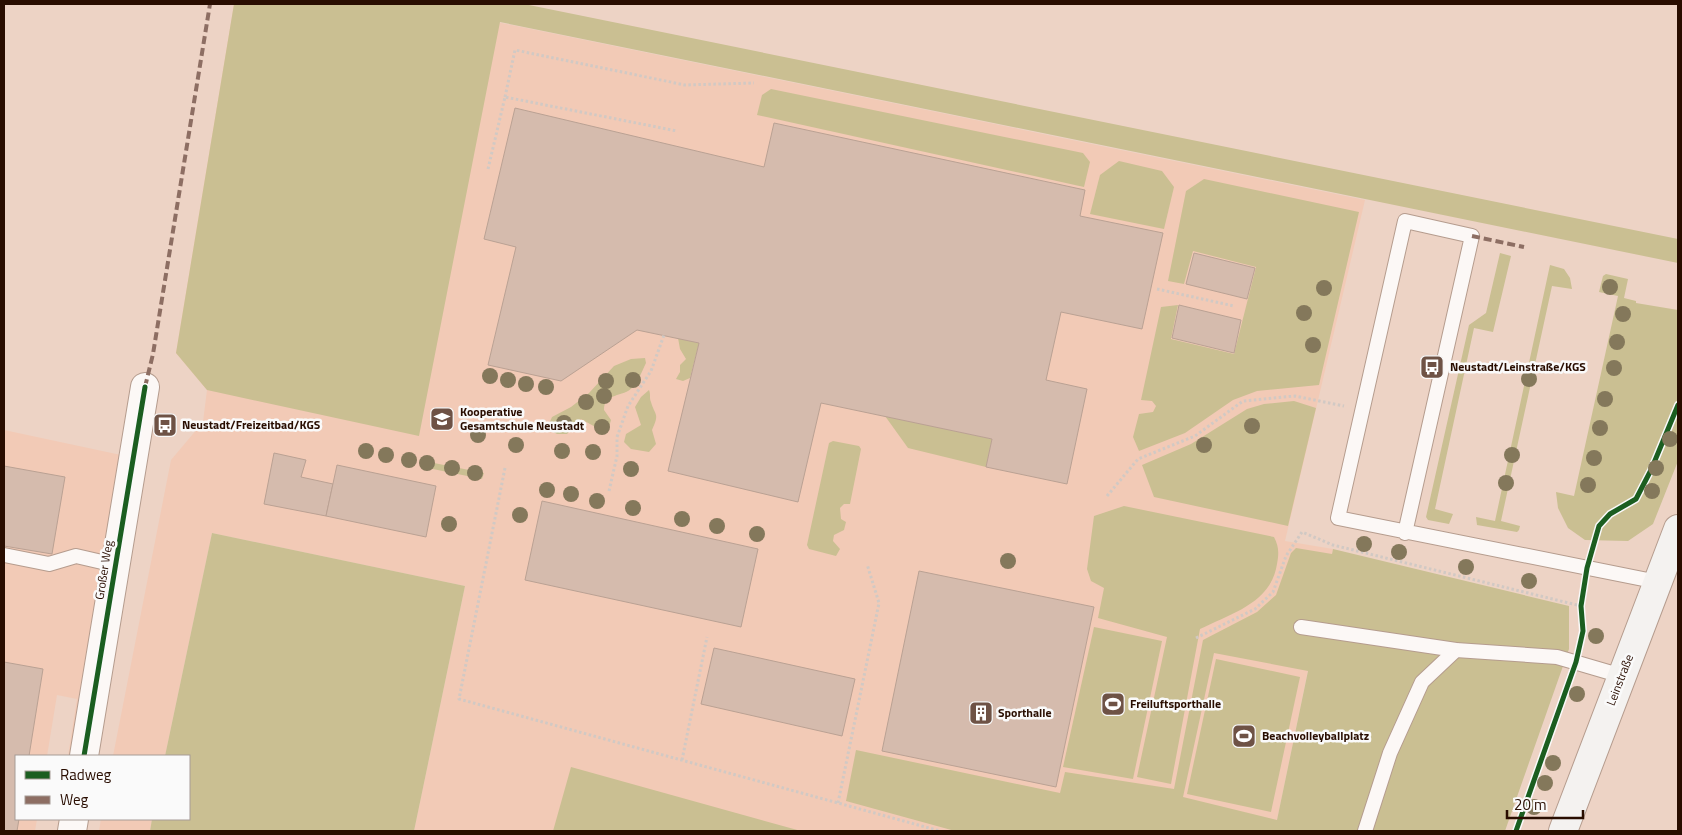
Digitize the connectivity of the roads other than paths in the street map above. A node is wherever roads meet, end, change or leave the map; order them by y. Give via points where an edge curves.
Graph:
1 (145, 387) dead end
2 (1678, 530) edge
3 (1405, 533) junction
4 (4, 555) edge
5 (115, 565) junction
6 (1658, 582) junction
7 (1301, 627) dead end
8 (1456, 650) junction
9 (1622, 676) junction
10 (84, 755) edge
11 (1365, 831) edge
12 (1563, 831) edge

1 - 5 street, Großer Weg
2 - 6 main road, Leinstraße
3 - 3 lane via 1472,236 1405,221 1338,518
3 - 6 lane
4 - 5 lane via 49,564 76,556
5 - 10 street, Großer Weg
6 - 9 main road, Leinstraße
7 - 8 lane
8 - 9 lane via 1557,657
8 - 11 lane via 1422,682 1390,753
9 - 12 main road, Leinstraße

